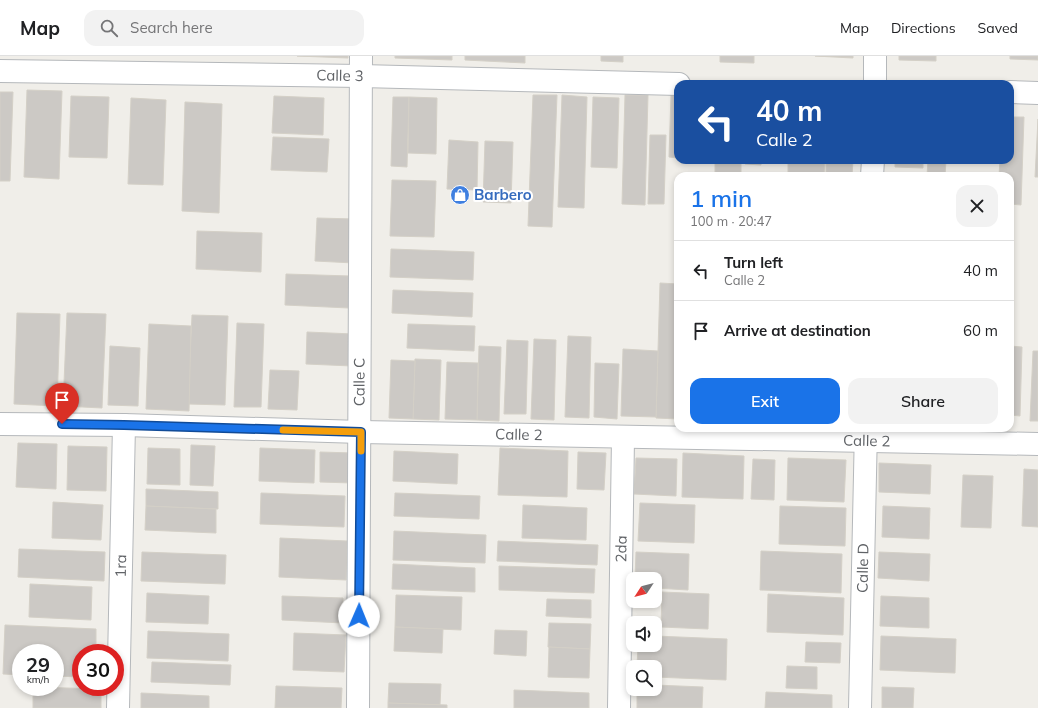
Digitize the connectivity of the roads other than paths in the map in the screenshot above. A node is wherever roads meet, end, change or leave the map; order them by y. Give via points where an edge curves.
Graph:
1 (875, 56) edge
2 (361, 66) edge
3 (0, 71) edge
4 (875, 80) edge
5 (674, 84) edge
6 (1014, 92) edge
7 (1038, 93) edge
8 (0, 424) edge
9 (124, 425) junction
10 (361, 432) junction
11 (866, 435) edge
12 (623, 438) junction
13 (1038, 444) edge
14 (118, 708) edge
15 (358, 708) edge
16 (619, 708) edge
17 (860, 708) edge

1 - 4 street
2 - 3 street, Calle 3
2 - 5 street, Calle 3
2 - 10 street, Calle C
6 - 7 street
8 - 9 street, Calle 2
9 - 10 street, Calle 2
9 - 14 street, 1ra
10 - 12 street, Calle 2
10 - 15 street, Calle C
11 - 12 street, Calle 2
11 - 13 street, Calle 2
11 - 17 street, Calle D
12 - 16 street, 2da

